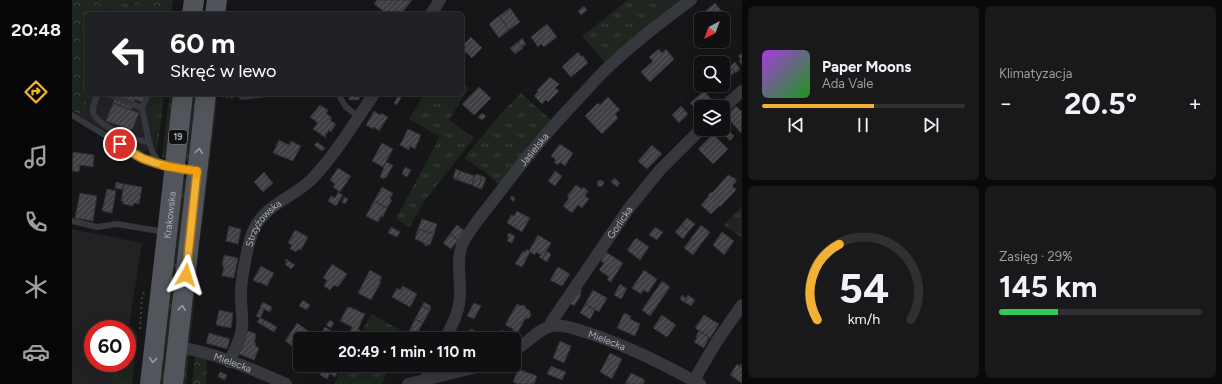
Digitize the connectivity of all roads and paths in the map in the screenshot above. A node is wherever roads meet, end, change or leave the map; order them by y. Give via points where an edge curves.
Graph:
1 (216, 0) edge
2 (440, 0) edge
3 (691, 0) edge
4 (215, 12) edge
5 (432, 12) edge
6 (742, 91) edge
7 (97, 96) edge
8 (113, 96) edge
9 (147, 96) edge
10 (183, 96) edge
11 (215, 96) edge
12 (223, 96) edge
13 (253, 96) edge
14 (339, 96) edge
15 (373, 96) edge
16 (240, 98) joint
17 (730, 102) edge
18 (142, 108) junction
19 (72, 115) edge
20 (359, 117) junction
21 (694, 136) edge
22 (149, 142) junction
23 (167, 166) junction
24 (197, 171) junction
25 (72, 221) edge
26 (167, 232) junction
27 (742, 305) edge
28 (550, 326) junction
29 (448, 332) edge
30 (521, 346) edge
31 (177, 347) junction
32 (229, 362) junction
33 (429, 372) edge
34 (456, 372) edge
35 (426, 379) junction
36 (697, 382) edge
37 (150, 384) edge
38 (173, 384) edge
39 (286, 384) edge
40 (408, 384) edge

1 - 4 main road
2 - 5 street
3 - 29 street, Jasielska via 659,23 594,81 527,156 478,221 465,240 460,253 459,310
6 - 17 street
7 - 22 lane via 93,110 97,120 124,136
8 - 18 lane
9 - 18 lane
10 - 23 main road, Krakowska / 19
24 -> 11 main road, 19
12 - 16 path
13 - 16 lane
14 - 20 lane via 346,107
15 - 20 street, Strzyżowska
18 - 22 lane
19 - 23 lane via 144,159
20 - 32 street, Strzyżowska via 334,153 310,180 269,210 255,227 250,239 241,287 242,329
21 - 28 street, Gorlicka via 660,170 629,208
22 - 23 lane via 153,153
23 - 24 street
23 - 26 main road, Krakowska / 19
31 -> 24 main road, 19
25 - 26 lane via 97,227 117,224
26 -> 37 main road, Krakowska / 19
27 - 36 street via 717,341
28 - 30 street
28 - 36 street, Mielecka via 561,325 624,346
31 - 32 street, Mielecka
31 - 38 main road, 19
32 - 39 street, Mielecka
33 - 35 street
34 - 35 street
35 - 40 street

